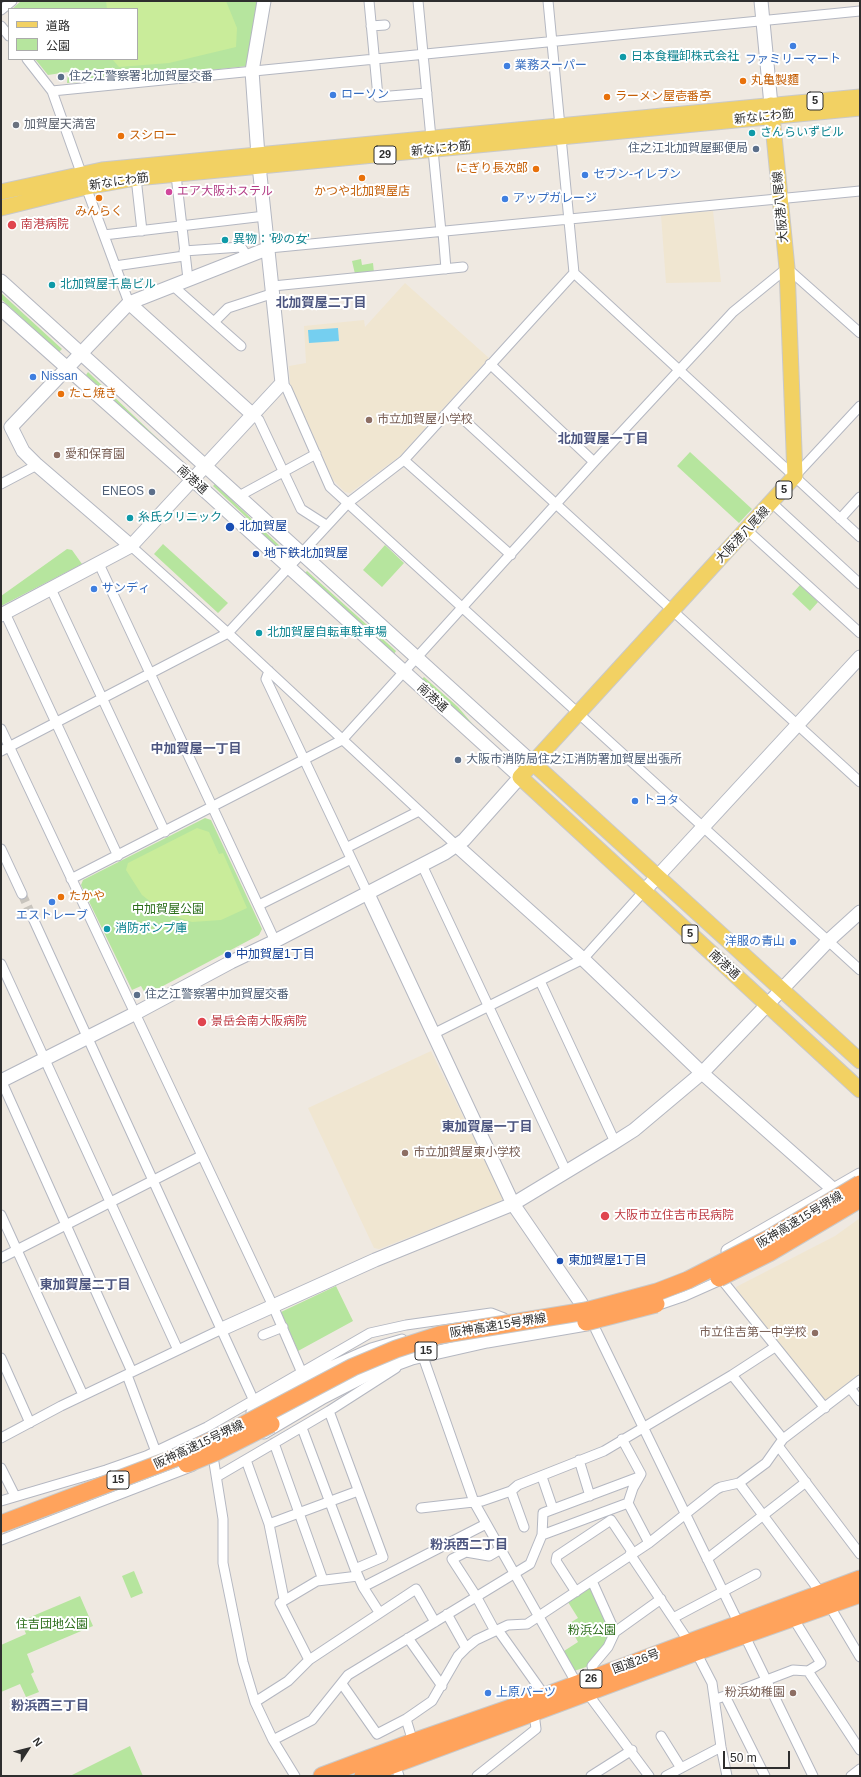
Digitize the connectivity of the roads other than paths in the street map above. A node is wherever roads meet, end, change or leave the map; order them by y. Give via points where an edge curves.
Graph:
1 (12, 1) edge
2 (264, 1) edge
3 (369, 1) edge
4 (418, 1) edge
5 (548, 1) edge
6 (761, 1) edge
7 (1, 10) edge
8 (860, 11) edge
9 (763, 21) junction
10 (385, 25) dead end
11 (1, 26) edge
12 (371, 26) junction
13 (8, 35) edge
14 (552, 42) junction
15 (423, 54) junction
16 (374, 59) junction
17 (28, 60) edge
18 (252, 71) junction
19 (52, 91) junction
20 (427, 93) junction
21 (860, 96) edge
22 (860, 108) edge
23 (771, 111) junction
24 (560, 131) junction
25 (432, 144) junction
26 (259, 161) junction
27 (176, 175) junction
28 (136, 178) junction
29 (84, 180) junction
30 (860, 191) edge
31 (1, 192) edge
32 (780, 199) junction
33 (1, 208) edge
34 (265, 216) junction
35 (569, 219) junction
36 (181, 226) junction
37 (142, 231) junction
38 (442, 232) junction
39 (104, 235) junction
40 (269, 248) junction
41 (184, 254) junction
42 (247, 256) junction
43 (115, 266) junction
44 (463, 267) dead end
45 (446, 268) junction
46 (787, 268) junction
47 (574, 273) junction
48 (188, 279) junction
49 (1, 281) edge
50 (172, 285) junction
51 (273, 289) junction
52 (129, 303) junction
53 (1, 309) edge
54 (214, 322) junction
55 (860, 334) edge
56 (241, 346) dead end
57 (80, 354) junction
58 (490, 364) junction
59 (66, 368) junction
60 (679, 370) junction
61 (282, 383) junction
62 (860, 406) edge
63 (452, 409) junction
64 (252, 414) junction
65 (316, 454) junction
66 (404, 460) junction
67 (594, 462) junction
68 (37, 465) junction
69 (205, 466) junction
70 (283, 472) junction
71 (795, 476) junction
72 (193, 480) junction
73 (1, 484) edge
74 (239, 496) junction
75 (860, 497) edge
76 (348, 503) junction
77 (772, 503) junction
78 (558, 505) junction
79 (840, 519) junction
80 (326, 525) junction
81 (747, 530) junction
82 (860, 537) edge
83 (131, 546) junction
84 (302, 552) junction
85 (511, 555) junction
86 (99, 564) junction
87 (288, 568) junction
88 (860, 584) edge
89 (50, 589) junction
90 (464, 608) junction
91 (673, 610) junction
92 (3, 614) edge
93 (228, 633) junction
94 (860, 634) edge
95 (860, 657) edge
96 (418, 658) junction
97 (269, 671) junction
98 (151, 674) junction
99 (404, 674) junction
100 (101, 699) junction
101 (578, 714) junction
102 (55, 723) junction
103 (798, 725) junction
104 (1, 729) edge
105 (342, 740) junction
106 (5, 749) edge
107 (305, 760) junction
108 (533, 763) junction
109 (520, 777) junction
110 (860, 782) edge
111 (212, 807) junction
112 (419, 812) junction
113 (703, 827) junction
114 (165, 832) junction
115 (457, 846) junction
116 (346, 848) junction
117 (1, 849) edge
118 (118, 856) junction
119 (351, 859) junction
120 (422, 865) junction
121 (657, 877) junction
122 (71, 879) junction
123 (367, 892) junction
124 (644, 892) junction
125 (22, 894) tunnel mouth
126 (258, 905) junction
127 (860, 912) edge
128 (31, 914) tunnel mouth
129 (276, 941) junction
130 (828, 941) junction
131 (583, 959) junction
132 (1, 964) edge
133 (860, 970) edge
134 (540, 980) junction
135 (782, 990) junction
136 (488, 1006) junction
137 (768, 1006) junction
138 (136, 1013) junction
139 (433, 1034) junction
140 (88, 1037) junction
141 (44, 1060) junction
142 (860, 1061) edge
143 (702, 1073) junction
144 (1, 1081) edge
145 (860, 1090) edge
146 (615, 1142) junction
147 (202, 1156) junction
148 (566, 1171) junction
149 (860, 1175) edge
150 (153, 1181) junction
151 (860, 1184) edge
152 (834, 1190) junction
153 (860, 1199) edge
154 (110, 1202) junction
155 (513, 1204) junction
156 (860, 1205) edge
157 (1, 1216) edge
158 (67, 1225) junction
159 (17, 1250) junction
160 (1, 1258) edge
161 (709, 1263) junction
162 (721, 1280) junction
163 (581, 1303) junction
164 (273, 1306) junction
165 (504, 1318) junction
166 (592, 1324) junction
167 (283, 1327) junction
168 (222, 1330) junction
169 (263, 1335) dead end
170 (775, 1347) junction
171 (178, 1350) junction
172 (417, 1356) junction
173 (1, 1358) edge
174 (129, 1373) junction
175 (302, 1373) junction
176 (732, 1375) junction
177 (860, 1380) edge
178 (850, 1388) junction
179 (83, 1395) junction
180 (860, 1400) edge
181 (254, 1401) junction
182 (825, 1408) junction
183 (329, 1411) junction
184 (30, 1423) junction
185 (206, 1427) junction
186 (302, 1428) junction
187 (642, 1428) junction
188 (209, 1437) junction
189 (1, 1438) edge
190 (622, 1439) junction
191 (274, 1443) junction
192 (781, 1443) junction
193 (156, 1452) junction
194 (214, 1457) junction
195 (246, 1460) junction
196 (579, 1460) junction
197 (1, 1468) edge
198 (218, 1476) junction
199 (542, 1477) junction
200 (639, 1477) junction
201 (806, 1482) junction
202 (739, 1483) junction
203 (358, 1491) junction
204 (511, 1491) junction
205 (15, 1496) junction
206 (590, 1496) junction
207 (1, 1501) edge
208 (329, 1501) junction
209 (474, 1502) junction
210 (628, 1503) junction
211 (421, 1508) dead end
212 (553, 1509) junction
213 (299, 1512) junction
214 (763, 1515) junction
215 (686, 1516) junction
216 (1, 1517) edge
217 (1, 1524) edge
218 (269, 1524) junction
219 (486, 1524) junction
220 (524, 1527) dead end
221 (542, 1535) junction
222 (1, 1538) edge
223 (649, 1543) junction
224 (501, 1549) junction
225 (632, 1554) junction
226 (860, 1554) edge
227 (707, 1559) junction
228 (356, 1573) junction
229 (515, 1573) junction
230 (756, 1574) dead end
231 (860, 1579) edge
232 (323, 1580) junction
233 (592, 1581) junction
234 (363, 1587) junction
235 (576, 1592) junction
236 (723, 1592) junction
237 (860, 1594) edge
238 (476, 1596) junction
239 (284, 1599) junction
240 (825, 1599) junction
241 (661, 1600) junction
242 (379, 1612) junction
243 (447, 1614) junction
244 (540, 1616) junction
245 (673, 1618) junction
246 (793, 1618) junction
247 (435, 1622) junction
248 (741, 1629) junction
249 (496, 1630) junction
250 (615, 1632) junction
251 (408, 1638) junction
252 (693, 1647) junction
253 (466, 1648) junction
254 (860, 1657) edge
255 (309, 1660) junction
256 (808, 1671) junction
257 (595, 1677) junction
258 (766, 1682) junction
259 (342, 1684) junction
260 (442, 1686) junction
261 (582, 1689) junction
262 (545, 1696) junction
263 (725, 1696) junction
264 (714, 1699) junction
265 (255, 1702) junction
266 (534, 1713) junction
267 (406, 1719) junction
268 (662, 1736) dead end
269 (273, 1740) junction
270 (413, 1742) junction
271 (721, 1747) junction
272 (632, 1750) junction
273 (860, 1750) edge
274 (387, 1752) edge
275 (681, 1768) junction
276 (860, 1769) edge
277 (295, 1776) edge
278 (322, 1776) edge
279 (363, 1776) edge
280 (478, 1776) edge
281 (591, 1776) edge
282 (649, 1776) edge
283 (666, 1776) edge
284 (727, 1776) edge
285 (765, 1776) edge
286 (813, 1776) edge
287 (851, 1776) edge

1 - 7 street
2 - 18 street
3 - 12 street
4 - 15 street
5 - 14 street
6 - 9 street
8 - 9 street
9 - 14 street
9 - 23 street
10 - 12 street
11 - 13 street
12 - 16 street
14 - 15 street
14 - 24 street
15 - 16 street
15 - 20 street
16 - 18 street
16 - 20 street via 378,97
17 - 19 street
18 - 19 street
18 - 26 street
19 - 29 street
20 - 25 street
21 - 23 main road, 新なにわ筋 / 5
22 - 23 main road, 新なにわ筋 / 5
23 - 24 main road, 新なにわ筋 / 29
23 - 32 main road, 大阪港八尾線 / 5
24 - 25 main road, 新なにわ筋 / 29
24 - 35 street
25 - 26 main road, 新なにわ筋 / 29
25 - 38 street
26 - 27 main road, 新なにわ筋 / 29
26 - 29 main road, 新なにわ筋 / 29 via 102,170
26 - 34 street
27 - 28 main road, 新なにわ筋 / 29
27 - 36 street
28 - 29 main road, 新なにわ筋 / 29
28 - 37 street
29 - 31 main road, 新なにわ筋 / 29
29 - 33 main road, 新なにわ筋 / 29
29 - 39 street
30 - 32 street
32 - 35 street
32 - 46 main road, 大阪港八尾線 / 5
34 - 36 street
34 - 40 street
35 - 38 street
35 - 47 street
36 - 37 street
36 - 41 street
37 - 39 street
38 - 40 street
38 - 45 street
39 - 43 street
40 - 42 street
40 - 51 street
41 - 42 street via 241,247
41 - 43 street
41 - 48 street
42 - 48 street
43 - 52 street
44 - 45 street
45 - 51 street
46 - 55 street
46 - 60 street via 733,312
46 - 71 main road, 大阪港八尾線 / 5
47 - 58 street
47 - 60 street
48 - 50 street
49 - 57 street, 南港通
50 - 52 street
50 - 54 street
51 - 54 street via 228,308
51 - 61 street
52 - 57 street
52 - 64 street
53 - 59 street, 南港通
54 - 56 street
57 - 59 street
57 - 69 street, 南港通
58 - 63 street
58 - 67 street
59 - 68 street via 11,427 23,451
59 - 72 street, 南港通
60 - 67 street
60 - 71 street
61 - 64 street
61 - 65 street
62 - 71 street
63 - 66 street
63 - 78 street
64 - 69 street
64 - 70 street via 259,420
65 - 70 street
65 - 76 street via 330,487
66 - 76 street
66 - 85 street
67 - 78 street
68 - 73 street
68 - 83 street
69 - 72 street
69 - 74 street, 南港通
70 - 74 street
70 - 80 street via 301,509
71 - 77 main road, 大阪港八尾線 / 5
71 - 79 street
72 - 83 street
72 - 87 street, 南港通
74 - 84 street, 南港通
75 - 79 street
76 - 80 street
76 - 90 street
77 - 81 main road, 大阪港八尾線 / 5
77 - 88 street
78 - 85 street
78 - 91 street
79 - 82 street
80 - 84 street
81 - 91 main road, 大阪港八尾線 / 5
81 - 94 street
83 - 86 street
83 - 93 street
84 - 87 street
84 - 96 street, 南港通
85 - 90 street
86 - 89 street
86 - 98 street
87 - 93 street
87 - 99 street, 南港通
89 - 92 street
89 - 100 street
90 - 96 street
90 - 101 street
91 - 101 main road, 大阪港八尾線 / 5
91 - 103 street
92 - 102 street
93 - 97 street
93 - 98 street
95 - 103 street
96 - 99 street
96 - 108 street, 南港通
97 - 105 street
97 - 107 street via 266,679
98 - 100 street
98 - 111 street
99 - 105 street
99 - 109 street, 南港通
100 - 102 street
100 - 114 street
101 - 108 main road, 大阪港八尾線 / 5
101 - 113 street
102 - 106 street
102 - 118 street
103 - 110 street
103 - 113 street
104 - 106 street
105 - 107 street
105 - 112 street
106 - 122 street
107 - 111 street
107 - 116 street
108 - 109 main road, 大阪港八尾線 / 5
108 - 121 main road, 南港通 / 5
109 - 115 street
109 - 124 main road, 南港通 / 5
111 - 114 street
111 - 126 street
112 - 115 street
112 - 116 street
113 - 121 street
113 - 130 street
114 - 118 street
115 - 120 street
115 - 131 street
116 - 119 street
117 - 125 street
118 - 122 street
119 - 123 street
119 - 126 street
120 - 123 street
120 - 136 street
121 - 124 street
121 - 135 main road, 南港通 / 5
122 - 138 street
123 - 129 street
123 - 139 street
124 - 131 street
124 - 137 main road, 南港通 / 5
126 - 129 street
127 - 130 street
128 - 140 street
129 - 138 street
130 - 133 street
130 - 135 street
131 - 134 street
131 - 143 street
132 - 141 street
134 - 136 street
134 - 146 street
135 - 137 street
135 - 142 main road, 南港通 / 5
136 - 139 street
136 - 148 street
137 - 143 street
137 - 145 main road, 南港通 / 5
138 - 140 street
138 - 147 street
139 - 155 street
140 - 141 street
140 - 150 street
141 - 144 street
141 - 154 street
143 - 146 street via 634,1130
143 - 152 street
144 - 158 street
146 - 148 street
147 - 150 street
147 - 164 street
148 - 155 street
149 - 152 street
150 - 154 street
150 - 168 street
151 - 217 highway, 阪神高速15号堺線 / 15, bridge via 770,1238 688,1280 657,1292 586,1311 439,1335 396,1349 353,1367 175,1458
152 - 161 street
153 - 222 highway, 阪神高速15号堺線 / 15, bridge via 763,1256 674,1298 599,1320 442,1346 390,1363 339,1386 216,1452
154 - 158 street
154 - 171 street
155 - 163 street
155 - 164 street via 375,1260
156 - 162 street
157 - 159 street
158 - 159 street
158 - 174 street
159 - 160 street
159 - 179 street
161 - 162 street
161 - 163 street via 665,1283
162 - 166 street via 623,1318
162 - 170 street
163 - 165 street
163 - 166 street
164 - 167 street
164 - 168 street
165 - 175 street via 491,1313 384,1329 370,1333
165 - 188 street via 426,1332 371,1348 328,1367
166 - 172 street
166 - 187 street
167 - 169 street
167 - 175 street
168 - 171 street
168 - 181 street
170 - 176 street
170 - 182 street
171 - 174 street
172 - 183 street
172 - 194 street via 366,1375 248,1441
172 - 209 street
173 - 184 street
174 - 179 street
174 - 193 street
175 - 181 street
176 - 187 street
176 - 192 street
177 - 178 street
178 - 180 street
178 - 182 street
179 - 184 street
181 - 185 street
182 - 192 street
183 - 186 street
183 - 203 street
184 - 189 street
185 - 188 street
185 - 193 street
186 - 191 street
186 - 208 street
187 - 190 street
187 - 215 street
188 - 194 street
188 - 216 street
190 - 196 street
190 - 200 street via 641,1474
191 - 195 street
191 - 213 street
192 - 201 street
192 - 202 street via 766,1463
193 - 205 street via 106,1470
194 - 198 street
194 - 222 street
195 - 198 street
195 - 218 street
196 - 199 street
196 - 206 street
197 - 205 street
198 - 265 street via 223,1519 223,1563 243,1662
199 - 204 street via 518,1485
199 - 212 street
200 - 206 street
200 - 210 street via 632,1488
201 - 214 street
201 - 226 street
202 - 214 street
202 - 215 street via 721,1487
203 - 208 street
203 - 228 street via 383,1557
204 - 209 street
204 - 220 street
205 - 207 street
206 - 212 street
208 - 213 street
208 - 228 street
209 - 211 street
209 - 219 street
210 - 221 street
210 - 223 street
212 - 221 street via 543,1514
213 - 218 street
213 - 232 street
214 - 227 street
214 - 240 street
215 - 223 street
215 - 227 street
218 - 239 street
219 - 224 street
219 - 234 street
221 - 229 street via 530,1564
223 - 225 street
224 - 229 street
224 - 238 street via 489,1556 466,1552 452,1559
225 - 233 street
225 - 235 street via 611,1520 557,1556 556,1561
225 - 241 street
227 - 236 street
228 - 232 street
228 - 234 street
229 - 238 street
229 - 244 street
230 - 236 street
231 - 240 highway, 国道26号 / 26
232 - 239 street
233 - 235 street
233 - 250 street
234 - 242 street
235 - 244 street
236 - 245 street
236 - 248 street
237 - 240 highway, 国道26号 / 26
238 - 243 street
238 - 249 street
239 - 255 street via 280,1603
240 - 246 highway, 国道26号 / 26
240 - 248 highway, 国道26号 / 26
240 - 254 street
241 - 245 street
241 - 250 street
242 - 247 street via 416,1589
242 - 255 street
243 - 247 street
243 - 253 street
244 - 249 street via 527,1624 508,1625
244 - 261 street
245 - 252 street
246 - 248 highway, 国道26号 / 26
246 - 256 street via 821,1663
247 - 251 street
248 - 252 highway, 国道26号 / 26
248 - 258 street
249 - 253 street
249 - 262 street
250 - 257 street via 608,1647 592,1666
251 - 259 street via 348,1675
251 - 260 street
252 - 257 highway, 国道26号 / 26
252 - 261 highway, 国道26号 / 26
252 - 264 street via 712,1683
253 - 260 street via 458,1656
255 - 265 street via 288,1681
256 - 258 street via 793,1670
256 - 273 street
257 - 261 highway, 国道26号 / 26
258 - 263 street
258 - 286 street
259 - 269 street via 312,1720
259 - 274 street
260 - 267 street via 429,1705
261 - 262 highway, 国道26号 / 26
261 - 266 highway, 国道26号 / 26
261 - 272 street
262 - 270 highway, 国道26号 / 26
263 - 264 street
263 - 285 street
264 - 271 street
265 - 269 street
266 - 274 highway, 国道26号 / 26
266 - 280 street via 536,1729
267 - 270 street
267 - 274 street
268 - 275 street
269 - 277 street
270 - 274 highway, 国道26号 / 26
271 - 275 street
271 - 284 street
272 - 281 street
272 - 282 street
274 - 278 highway, 国道26号 / 26
274 - 279 highway, 国道26号 / 26
275 - 283 street
276 - 287 street

